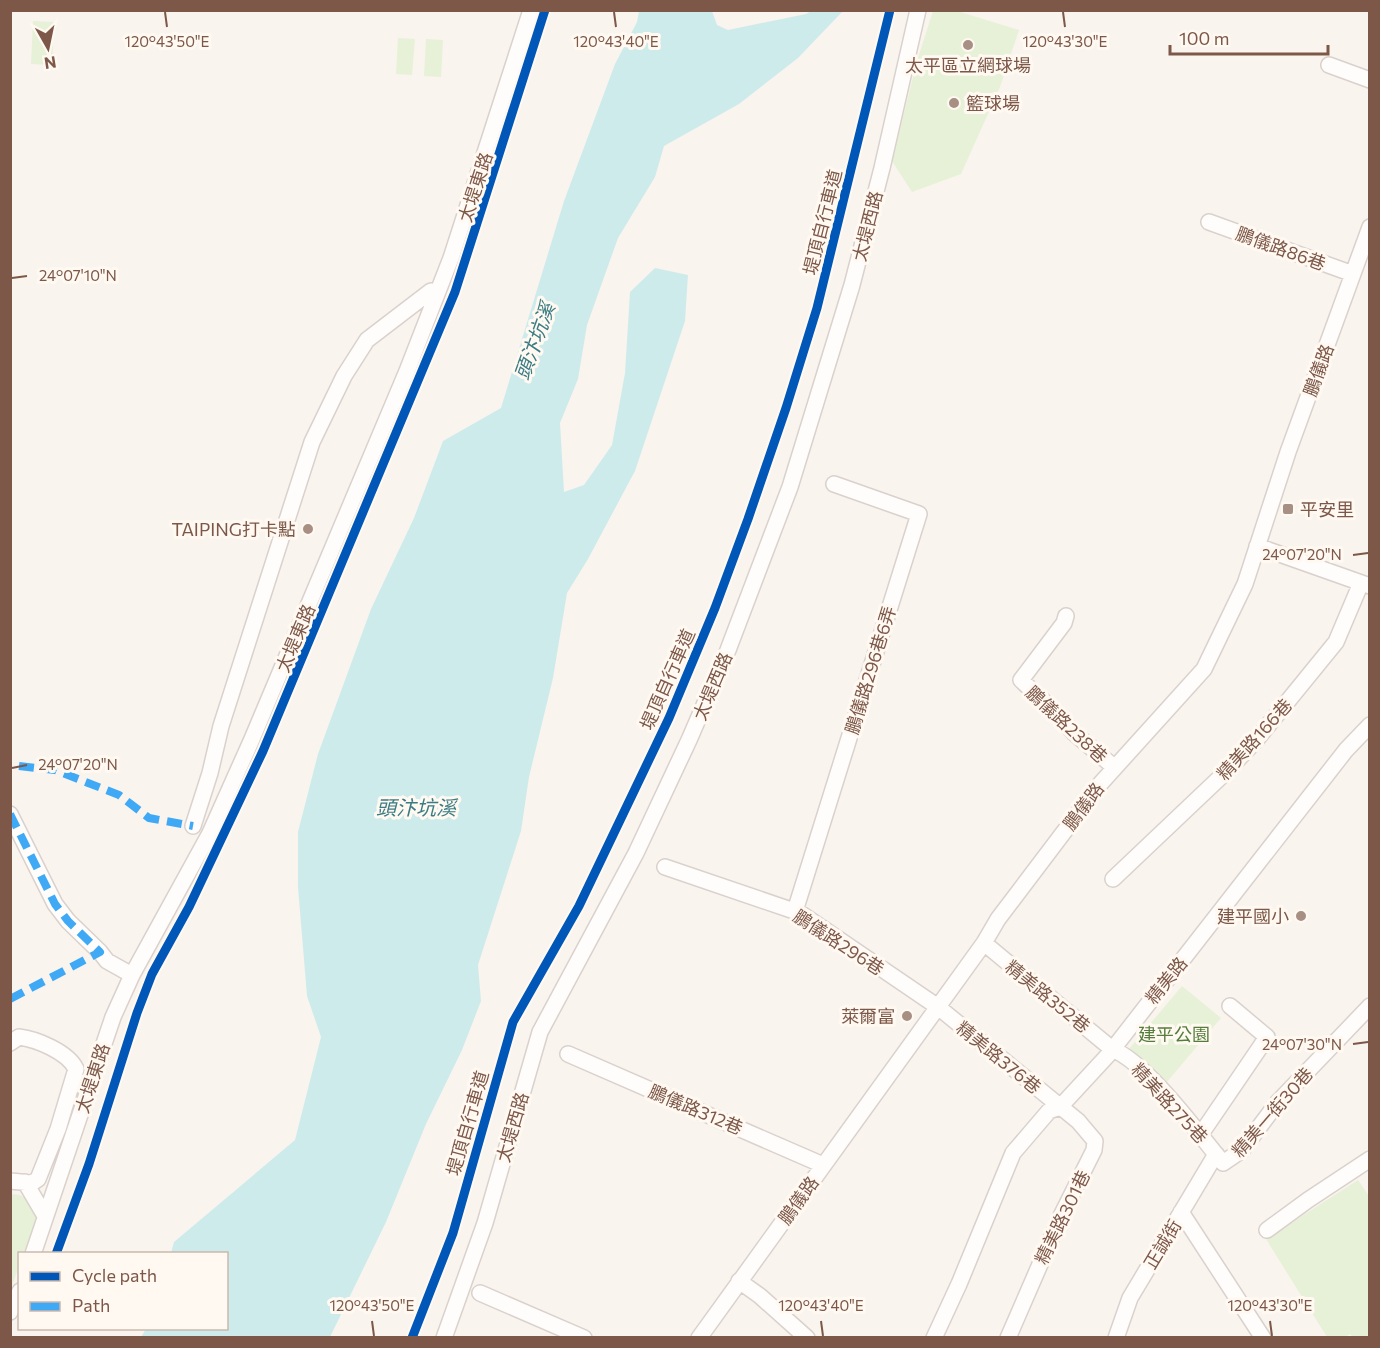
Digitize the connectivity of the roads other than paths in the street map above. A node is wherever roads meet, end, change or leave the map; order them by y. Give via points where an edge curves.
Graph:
1 (531, 10) edge
2 (918, 10) edge
3 (1329, 65) dead end
4 (1370, 80) edge
5 (1209, 222) dead end
6 (1370, 227) edge
7 (1353, 274) junction
8 (431, 291) dead end
9 (834, 484) dead end
10 (1257, 546) junction
11 (1365, 585) edge
12 (1066, 616) dead end
13 (1370, 724) edge
14 (1114, 767) junction
15 (10, 814) edge
16 (193, 826) dead end
17 (665, 867) dead end
18 (1113, 879) dead end
19 (795, 911) junction
20 (984, 943) junction
21 (132, 975) junction
22 (1370, 1005) edge
23 (1230, 1006) dead end
24 (938, 1007) junction
25 (10, 1043) edge
26 (1112, 1049) junction
27 (568, 1054) dead end
28 (1060, 1107) junction
29 (1201, 1134) junction
30 (1220, 1159) junction
31 (823, 1165) junction
32 (1367, 1166) edge
33 (18, 1181) edge
34 (43, 1212) junction
35 (1181, 1212) junction
36 (1267, 1230) dead end
37 (33, 1252) edge
38 (739, 1281) junction
39 (480, 1293) dead end
40 (18, 1295) edge
41 (10, 1312) edge
42 (444, 1338) edge
43 (584, 1338) edge
44 (699, 1338) edge
45 (807, 1338) edge
46 (934, 1338) edge
47 (1008, 1338) edge
48 (1116, 1338) edge
49 (1263, 1338) edge

1 - 21 street, 太堤東路 via 451,258 407,371 210,833
2 - 42 street, 太堤西路 via 858,262 790,487 728,650 688,740 636,853 540,1032 485,1223
3 - 4 street
5 - 7 street, 鵬儀路86巷
6 - 7 street, 鵬儀路
7 - 10 street, 鵬儀路
8 - 16 street via 367,340 344,376 312,442 220,726
9 - 19 street, 鵬儀路296巷6弄 via 919,514
10 - 11 street
10 - 14 street, 鵬儀路 via 1245,584 1204,669
11 - 18 street, 精美路166巷 via 1336,642 1257,739
12 - 14 street, 鵬儀路238巷 via 1021,680
13 - 26 street, 精美路
14 - 20 street, 鵬儀路
15 - 21 street via 55,904 107,961
17 - 19 street, 鵬儀路296巷
19 - 24 street, 鵬儀路296巷
20 - 24 street, 鵬儀路
20 - 26 street, 精美路352巷
21 - 34 street, 太堤東路 via 113,1017
22 - 30 street, 精美一街30巷 via 1278,1102 1242,1150
23 - 29 street via 1267,1037
24 - 28 street, 精美路376巷
24 - 31 street, 鵬儀路
25 - 33 street via 19,1037 36,1039 70,1060 76,1069 38,1179 32,1183
26 - 28 street, 精美路
26 - 29 street, 精美路275巷 via 1122,1053 1157,1085
27 - 31 street, 鵬儀路312巷
28 - 46 street, 精美路 via 1048,1111 1013,1153
28 - 47 street, 精美路301巷 via 1095,1141 1094,1150
29 - 30 street, 精美路275巷
30 - 35 street, 正誠街
31 - 38 street, 鵬儀路
32 - 36 street via 1308,1200
33 - 34 street
34 - 37 street, 太堤東路
35 - 48 street, 正誠街 via 1130,1298
35 - 49 street
38 - 44 street, 鵬儀路
38 - 45 street
39 - 43 street
40 - 41 street

